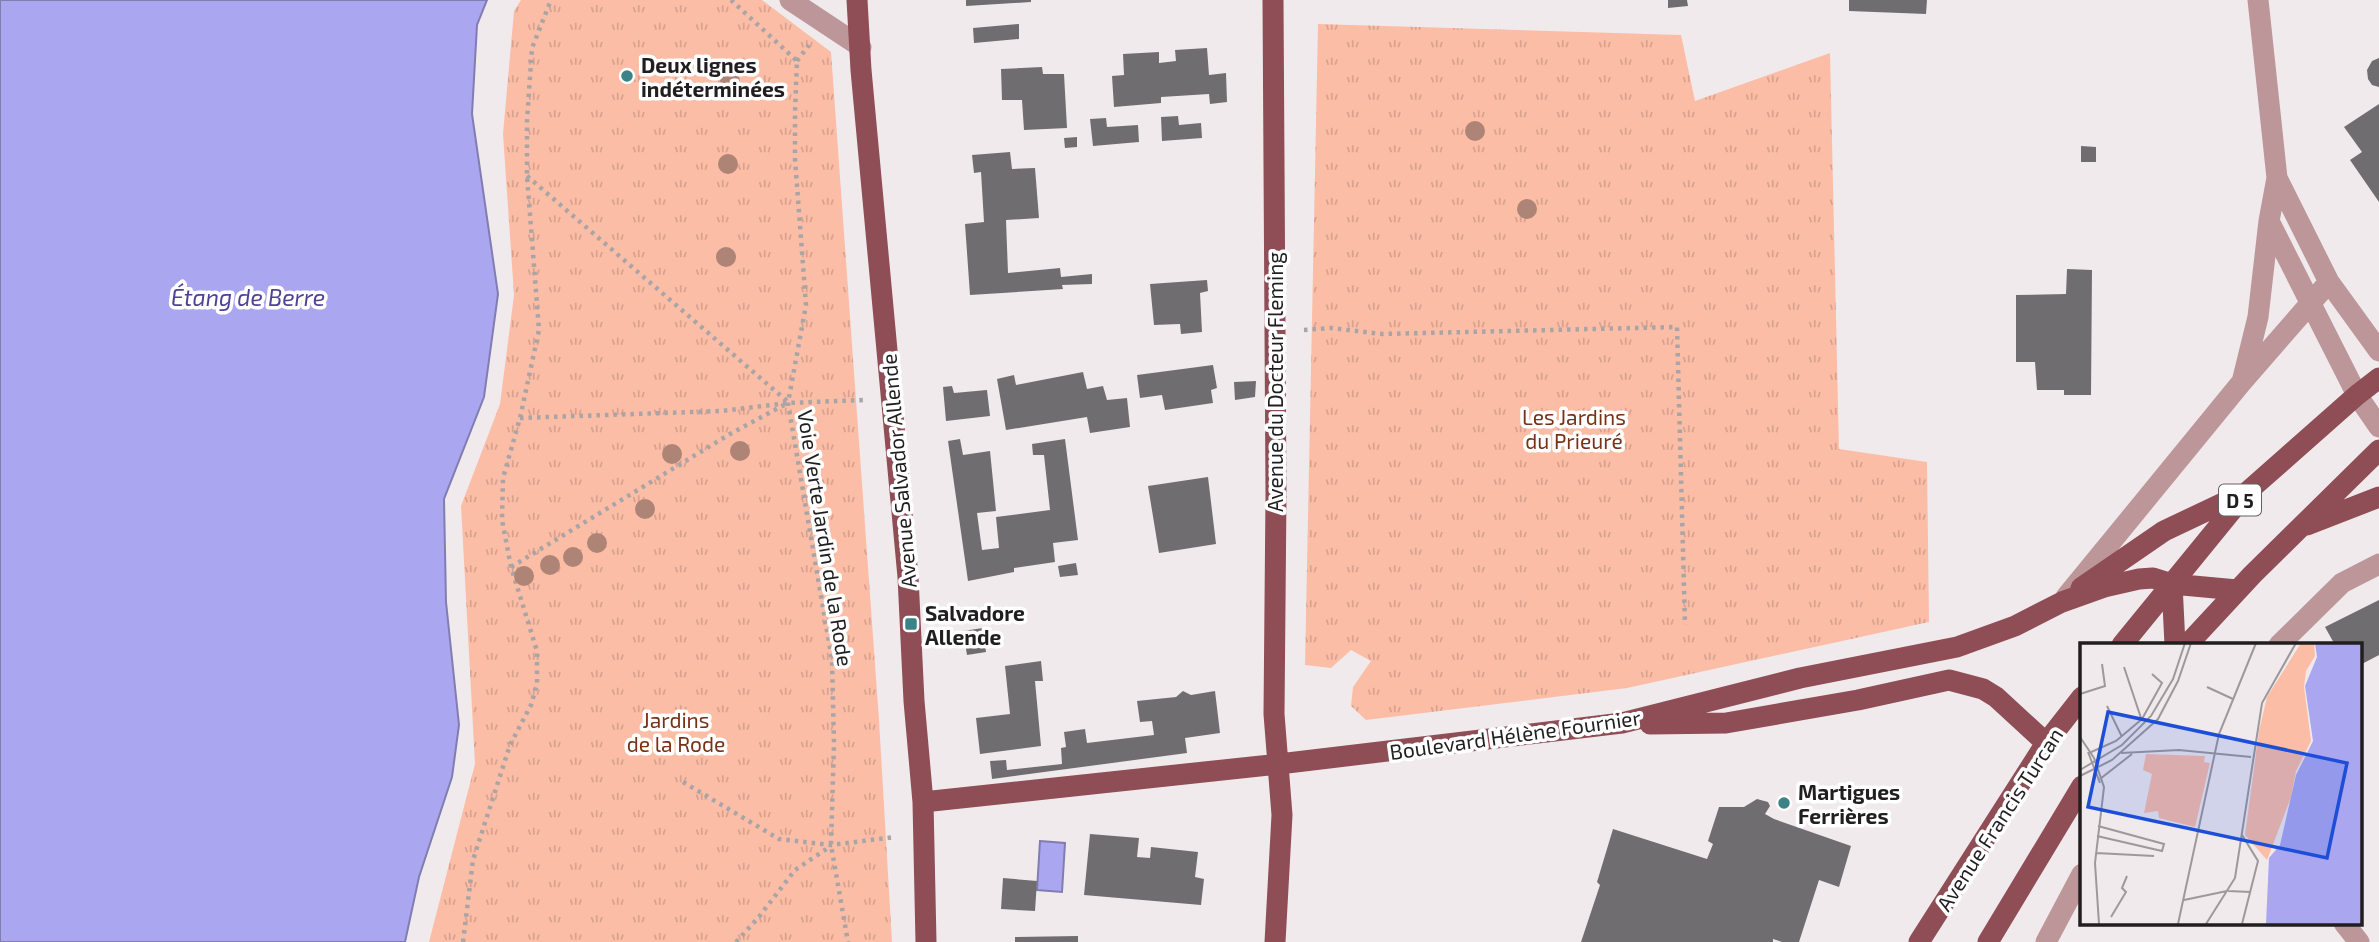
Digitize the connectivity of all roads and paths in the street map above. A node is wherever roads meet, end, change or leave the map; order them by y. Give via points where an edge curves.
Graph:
1 (551, 0) edge
2 (731, 0) edge
3 (790, 0) edge
4 (857, 0) edge
5 (1273, 0) edge
6 (2258, 0) edge
7 (861, 47) junction
8 (527, 176) junction
9 (2277, 178) junction
10 (2269, 221) junction
11 (2329, 282) junction
12 (2311, 303) junction
13 (1275, 332) junction
14 (2379, 351) edge
15 (2379, 378) edge
16 (2241, 383) junction
17 (2357, 394) junction
18 (892, 399) junction
19 (788, 403) junction
20 (520, 418) junction
21 (2379, 428) edge
22 (2379, 450) edge
23 (2246, 493) junction
24 (2379, 497) edge
25 (2299, 528) junction
26 (2379, 564) edge
27 (511, 567) junction
28 (2172, 584) junction
29 (2237, 590) junction
30 (2062, 601) junction
31 (1685, 625) dead end
32 (2124, 643) edge
33 (2175, 643) edge
34 (2189, 643) edge
35 (2281, 643) edge
36 (2080, 698) edge
37 (1622, 723) junction
38 (2046, 743) junction
39 (1279, 764) junction
40 (683, 782) dead end
41 (2080, 788) edge
42 (923, 802) junction
43 (831, 845) junction
44 (924, 848) junction
45 (2080, 876) edge
46 (2346, 925) edge
47 (463, 942) edge
48 (736, 942) edge
49 (848, 942) edge
50 (926, 942) edge
51 (1275, 942) edge
52 (1919, 942) edge
53 (1988, 942) edge
54 (2046, 942) edge
55 (2359, 942) edge

1 - 8 path via 532,48
2 - 19 path, Voie Verte Jardin de la Rode via 797,61 794,112 806,305
3 - 7 street
4 - 7 main road, Avenue Salvador Allende
5 - 13 main road, Avenue du Docteur Fleming
6 - 9 street
7 - 18 main road, Avenue Salvador Allende
8 - 19 path
8 - 20 path via 539,330
9 - 10 street
9 - 11 street
10 - 12 street
10 - 16 street via 2258,317
11 - 12 street
11 - 14 street
12 - 16 street
12 - 17 street
13 - 31 path via 1677,327
13 - 39 main road, Avenue du Docteur Fleming via 1274,705
15 - 17 main road, D 5
16 - 30 street
17 - 21 street
17 - 23 main road, D 5
18 - 19 path
18 - 42 main road, Avenue Salvador Allende
19 - 20 path via 721,411
19 - 27 path
19 - 43 path, Voie Verte Jardin de la Rode via 832,660
20 - 27 path via 503,478 502,520
22 - 25 main road
23 - 28 main road, D 5
23 - 30 main road via 2164,531
24 - 25 main road
25 - 29 main road
26 - 35 street via 2342,583
27 - 47 path via 537,651 537,684 510,745 473,860
28 - 29 main road, Boulevard Hélène Fournier
28 - 30 main road, Boulevard Hélène Fournier via 2139,579
28 - 32 main road, D 5
28 - 33 main road
29 - 34 main road
30 - 37 main road, Boulevard Hélène Fournier via 2015,626 1957,647 1800,678
36 - 38 main road, Avenue Francis Turcan
37 - 38 main road via 1727,723 1949,680 1983,689
37 - 39 main road, Boulevard Hélène Fournier
38 - 52 main road, Avenue Francis Turcan
39 - 42 main road, Boulevard Hélène Fournier
39 - 51 main road, Avenue du Docteur Fleming via 1282,815
40 - 43 path via 779,839
41 - 53 main road
42 - 44 main road, Avenue Salvador Allende
43 - 44 path via 902,836
43 - 48 path via 795,870
43 - 49 path, Voie Verte Jardin de la Rode
44 - 50 main road, Avenue Salvador Allende
45 - 54 street
46 - 55 street

